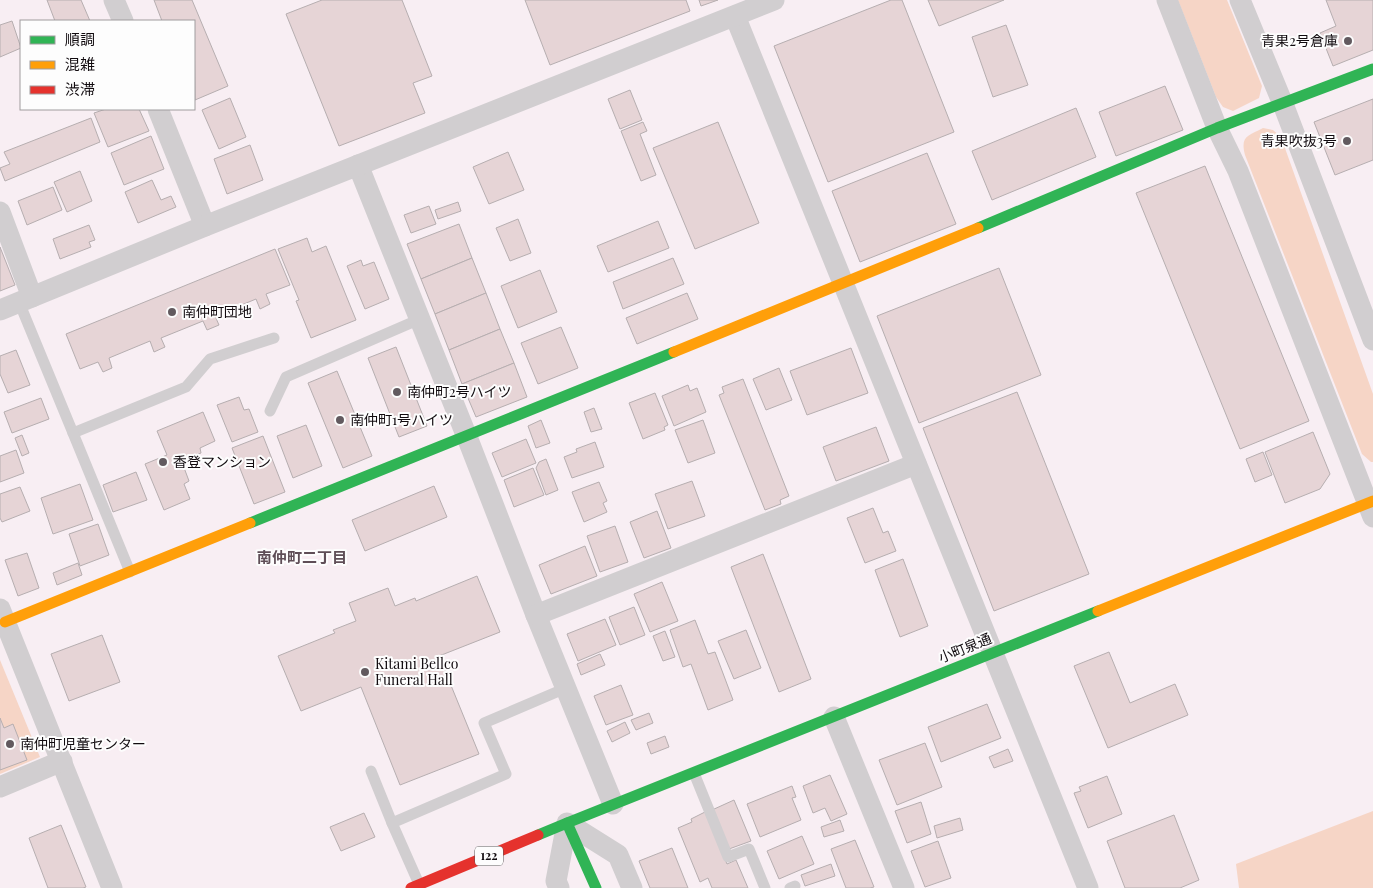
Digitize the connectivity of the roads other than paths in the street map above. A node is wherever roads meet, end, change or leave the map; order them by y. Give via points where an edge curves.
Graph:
1 (114, 0) edge
2 (774, 0) edge
3 (1167, 0) edge
4 (1240, 0) edge
5 (735, 16) junction
6 (123, 20) edge
7 (1373, 69) edge
8 (1283, 104) junction
9 (158, 110) edge
10 (1217, 128) junction
11 (358, 165) junction
12 (0, 212) edge
13 (205, 226) junction
14 (843, 284) junction
15 (17, 303) edge
16 (1368, 311) edge
17 (420, 320) junction
18 (274, 338) dead end
19 (1373, 340) edge
20 (270, 411) dead end
21 (73, 433) junction
22 (467, 437) junction
23 (916, 464) junction
24 (1371, 507) edge
25 (130, 572) junction
26 (3, 615) edge
27 (536, 615) junction
28 (992, 654) junction
29 (566, 688) junction
30 (834, 717) junction
31 (62, 761) junction
32 (371, 771) dead end
33 (694, 773) junction
34 (0, 787) edge
35 (613, 804) junction
36 (392, 823) junction
37 (567, 823) junction
38 (415, 886) edge
39 (112, 888) edge
40 (559, 888) edge
41 (596, 888) edge
42 (632, 888) edge
43 (765, 888) edge
44 (904, 888) edge
45 (1088, 888) edge

1 - 6 street
2 - 5 street
3 - 10 street
4 - 8 street
5 - 11 street
5 - 14 street
7 - 8 street
8 - 10 street
8 - 16 street
9 - 13 street
10 - 14 street
10 - 24 street via 1238,171
11 - 13 street
11 - 17 street
12 - 15 street
13 - 15 street
14 - 22 street
14 - 23 street
15 - 21 lane
16 - 19 street
17 - 20 lane via 286,377
17 - 22 street
18 - 21 lane via 210,359 186,387
21 - 25 lane
22 - 25 street
22 - 27 street
23 - 27 street
23 - 28 street
24 - 28 street, 小町泉通
25 - 26 street
26 - 31 street
27 - 29 street
28 - 30 street, 小町泉通
28 - 45 street
29 - 35 street
29 - 36 lane via 484,723 506,774
30 - 33 street, 小町泉通
30 - 44 street
31 - 34 street
31 - 39 street
32 - 36 lane
33 - 35 street, 小町泉通
33 - 43 lane via 728,857 749,848
35 - 37 street, 小町泉通
36 - 38 lane
37 - 38 street, 122
37 - 40 street via 556,881
37 - 41 street
37 - 42 street via 618,856

